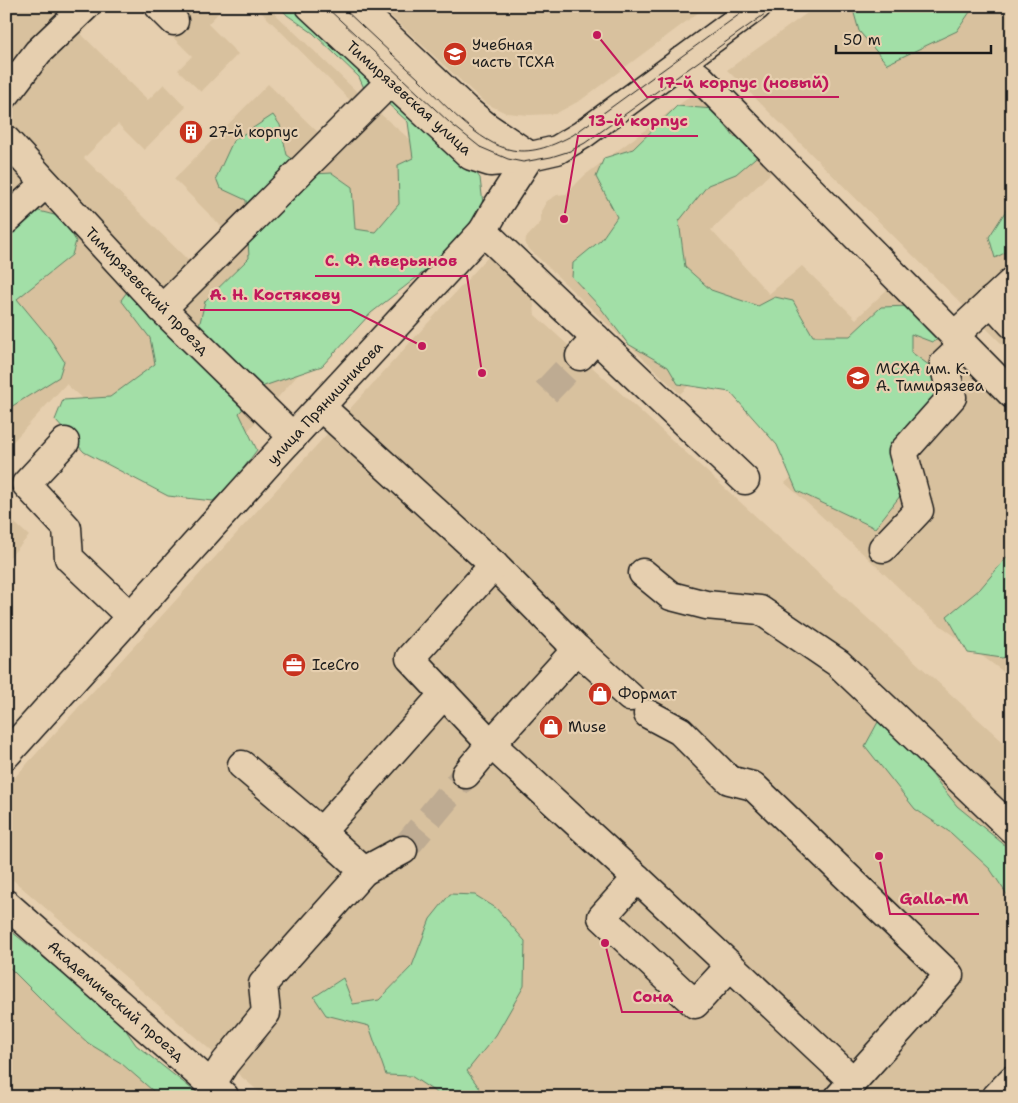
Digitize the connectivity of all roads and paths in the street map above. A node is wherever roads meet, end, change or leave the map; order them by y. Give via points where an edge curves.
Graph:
1 (86, 6) edge
2 (310, 6) edge
3 (333, 6) edge
4 (356, 6) edge
5 (757, 6) edge
6 (680, 62) junction
7 (390, 82) junction
8 (6, 94) edge
9 (6, 140) edge
10 (530, 156) junction
11 (45, 184) junction
12 (6, 220) edge
13 (483, 231) junction
14 (1012, 282) edge
15 (991, 301) junction
16 (162, 309) junction
17 (1012, 324) edge
18 (958, 341) junction
19 (1012, 394) edge
20 (321, 407) junction
21 (293, 438) junction
22 (66, 442) dead end
23 (745, 480) dead end
24 (882, 548) dead end
25 (494, 565) junction
26 (643, 573) dead end
27 (130, 616) junction
28 (577, 649) junction
29 (444, 694) junction
30 (491, 744) junction
31 (6, 755) edge
32 (242, 765) dead end
33 (466, 774) tunnel mouth
34 (1012, 829) edge
35 (321, 832) junction
36 (402, 850) tunnel mouth
37 (364, 871) junction
38 (637, 878) junction
39 (6, 904) edge
40 (730, 966) junction
41 (1012, 1080) edge
42 (846, 1089) edge
43 (218, 1091) edge
44 (996, 1097) edge

1 - 8 street via 38,52
2 - 7 street, Тимирязевская улица
3 - 10 street via 483,144 509,155
4 - 10 street, Тимирязевская улица via 464,109
5 - 6 street
6 - 10 street via 582,135 557,150
6 - 18 street via 700,78
7 - 10 street, Тимирязевская улица via 471,156 490,162
7 - 16 street
9 - 11 street, Тимирязевский проезд
10 - 13 street, улица Прянишникова
11 - 12 street
11 - 16 street, Тимирязевский проезд
13 - 20 street, улица Прянишникова
13 - 23 street via 588,347
14 - 15 street
15 - 17 street
15 - 18 street
16 - 21 street, Тимирязевский проезд
18 - 19 street
18 - 24 street via 944,364 952,397 903,452 919,510
20 - 21 street, улица Прянишникова
20 - 25 street
21 - 27 street, улица Прянишникова
22 - 27 street via 26,484 67,528 69,558
25 - 28 street
25 - 29 street via 410,658
26 - 34 street via 671,596 706,605 760,610 838,663
27 - 31 street, улица Прянишникова
28 - 30 street
28 - 42 street via 639,706 680,731 729,780 753,786 949,975
29 - 30 street
29 - 35 street
30 - 33 street
30 - 38 street
32 - 35 street
35 - 37 street
36 - 37 street
37 - 43 street via 263,984 266,1013 225,1062
38 - 40 street
38 - 40 street via 602,917 609,924 695,1004
39 - 43 street, Академический проезд
40 - 42 street
41 - 44 street

